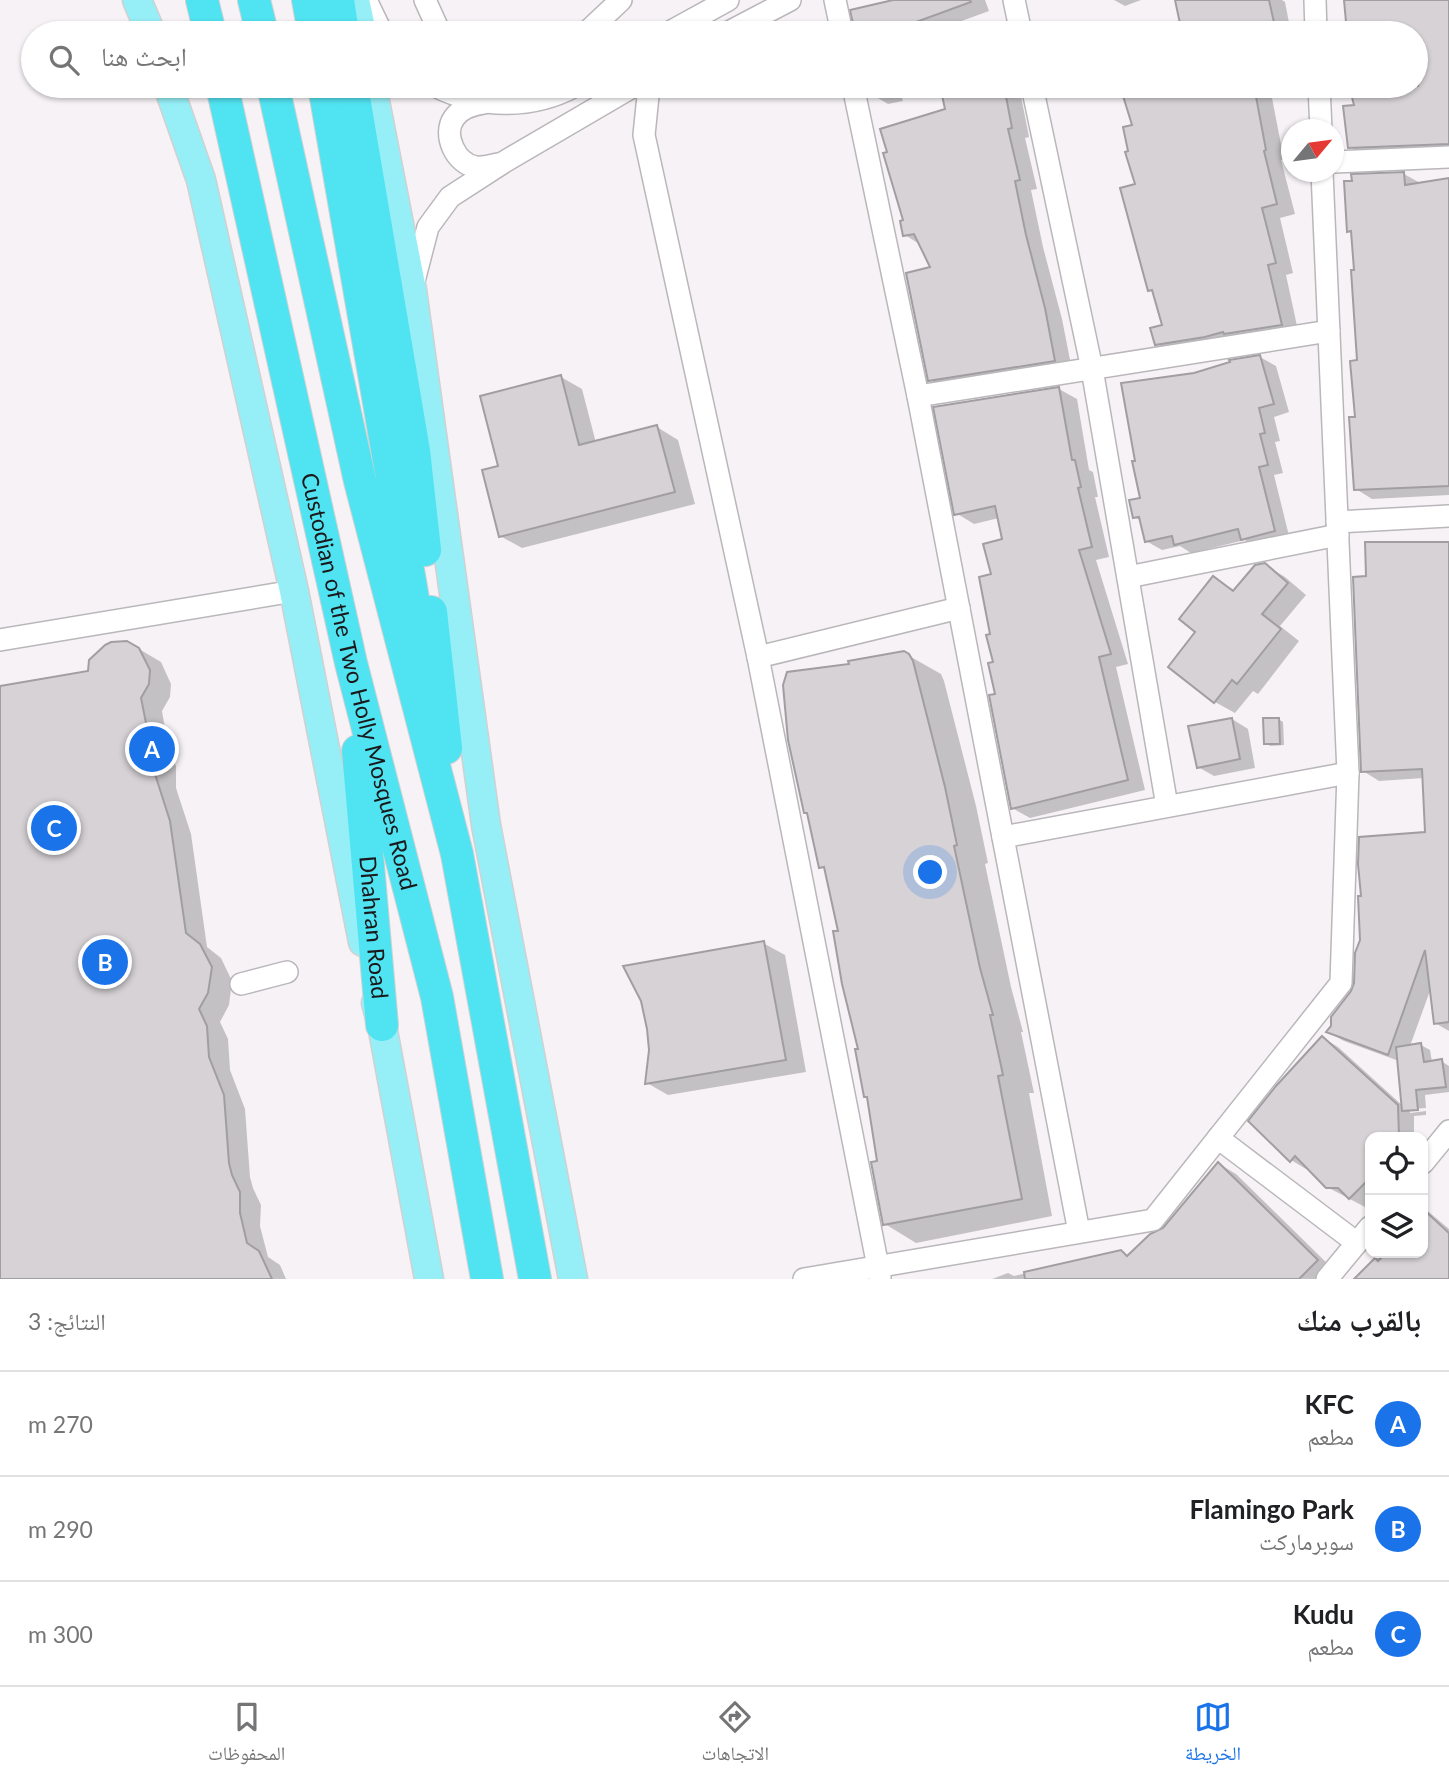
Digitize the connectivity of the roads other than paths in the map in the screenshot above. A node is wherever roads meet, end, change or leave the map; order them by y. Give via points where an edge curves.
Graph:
1 (137, 0) edge
2 (254, 0) edge
3 (308, 0) edge
4 (338, 0) edge
5 (355, 0) edge
6 (366, 0) edge
7 (425, 0) edge
8 (621, 0) edge
9 (728, 0) edge
10 (790, 0) edge
11 (835, 0) edge
12 (1014, 0) edge
13 (1315, 0) edge
14 (699, 6) edge
15 (146, 21) edge
16 (259, 21) edge
17 (312, 21) edge
18 (341, 21) edge
19 (359, 21) edge
20 (376, 21) edge
21 (435, 21) edge
22 (599, 21) edge
23 (682, 21) edge
24 (750, 21) edge
25 (839, 21) edge
26 (1018, 21) edge
27 (1316, 21) edge
28 (173, 98) edge
29 (225, 98) edge
30 (276, 98) edge
31 (326, 98) edge
32 (354, 98) edge
33 (374, 98) edge
34 (462, 98) edge
35 (542, 98) edge
36 (613, 98) edge
37 (648, 98) edge
38 (856, 98) edge
39 (1035, 98) edge
40 (1320, 98) edge
41 (484, 103) junction
42 (1320, 119) edge
43 (1449, 157) edge
44 (504, 162) junction
45 (1344, 162) edge
46 (1322, 182) edge
47 (412, 290) junction
48 (1329, 331) junction
49 (1092, 369) junction
50 (918, 397) junction
51 (1449, 516) edge
52 (1337, 529) junction
53 (1128, 577) junction
54 (294, 591) junction
55 (959, 608) junction
56 (0, 639) edge
57 (758, 657) junction
58 (351, 663) junction
59 (1348, 773) junction
60 (1167, 806) junction
61 (1003, 837) junction
62 (457, 854) junction
63 (287, 972) dead end
64 (241, 984) dead end
65 (382, 1025) junction
66 (1449, 1130) edge
67 (1218, 1138) junction
68 (1428, 1157) edge
69 (1079, 1232) junction
70 (1364, 1235) edge
71 (879, 1272) edge
72 (429, 1279) edge
73 (487, 1279) edge
74 (535, 1279) edge
75 (573, 1279) edge
76 (804, 1279) edge
77 (1328, 1279) edge

1 - 15 main road
2 - 16 highway
3 - 17 highway
4 - 18 highway
5 - 19 main road
6 - 20 street
7 - 21 street
8 - 22 street
9 - 14 street
10 - 24 street
11 - 25 street
12 - 26 street
13 - 27 street
14 - 23 street
28 - 54 main road via 201,180
29 - 58 highway, Custodian of the Two Holly Mosques Road
30 - 62 highway via 360,481
31 - 62 highway
32 - 62 highway via 414,451
33 - 47 main road
34 - 41 street
35 - 41 street
36 - 44 street
37 - 57 street via 644,135
38 - 50 street
39 - 49 street
40 - 42 street
41 - 44 street via 470,106 452,119 452,145 457,156 477,167
43 - 45 street
44 - 47 street via 450,197 428,227
46 - 48 street
47 - 75 main road via 486,825
48 - 49 street
48 - 52 street
49 - 50 street
49 - 53 street
50 - 55 street
51 - 52 street
52 - 53 street
52 - 59 street
53 - 60 street
54 - 56 street
54 - 65 main road
55 - 57 street
55 - 61 street
57 - 71 street
58 - 65 highway, Dhahran Road
58 - 73 highway, Custodian of the Two Holly Mosques Road via 437,997
59 - 60 street
59 - 67 street via 1341,983
60 - 61 street
61 - 69 street
62 - 74 highway
63 - 64 street
65 - 72 main road
66 - 68 street
67 - 69 street via 1153,1220
67 - 70 street
69 - 71 street
70 - 77 street
71 - 76 street

